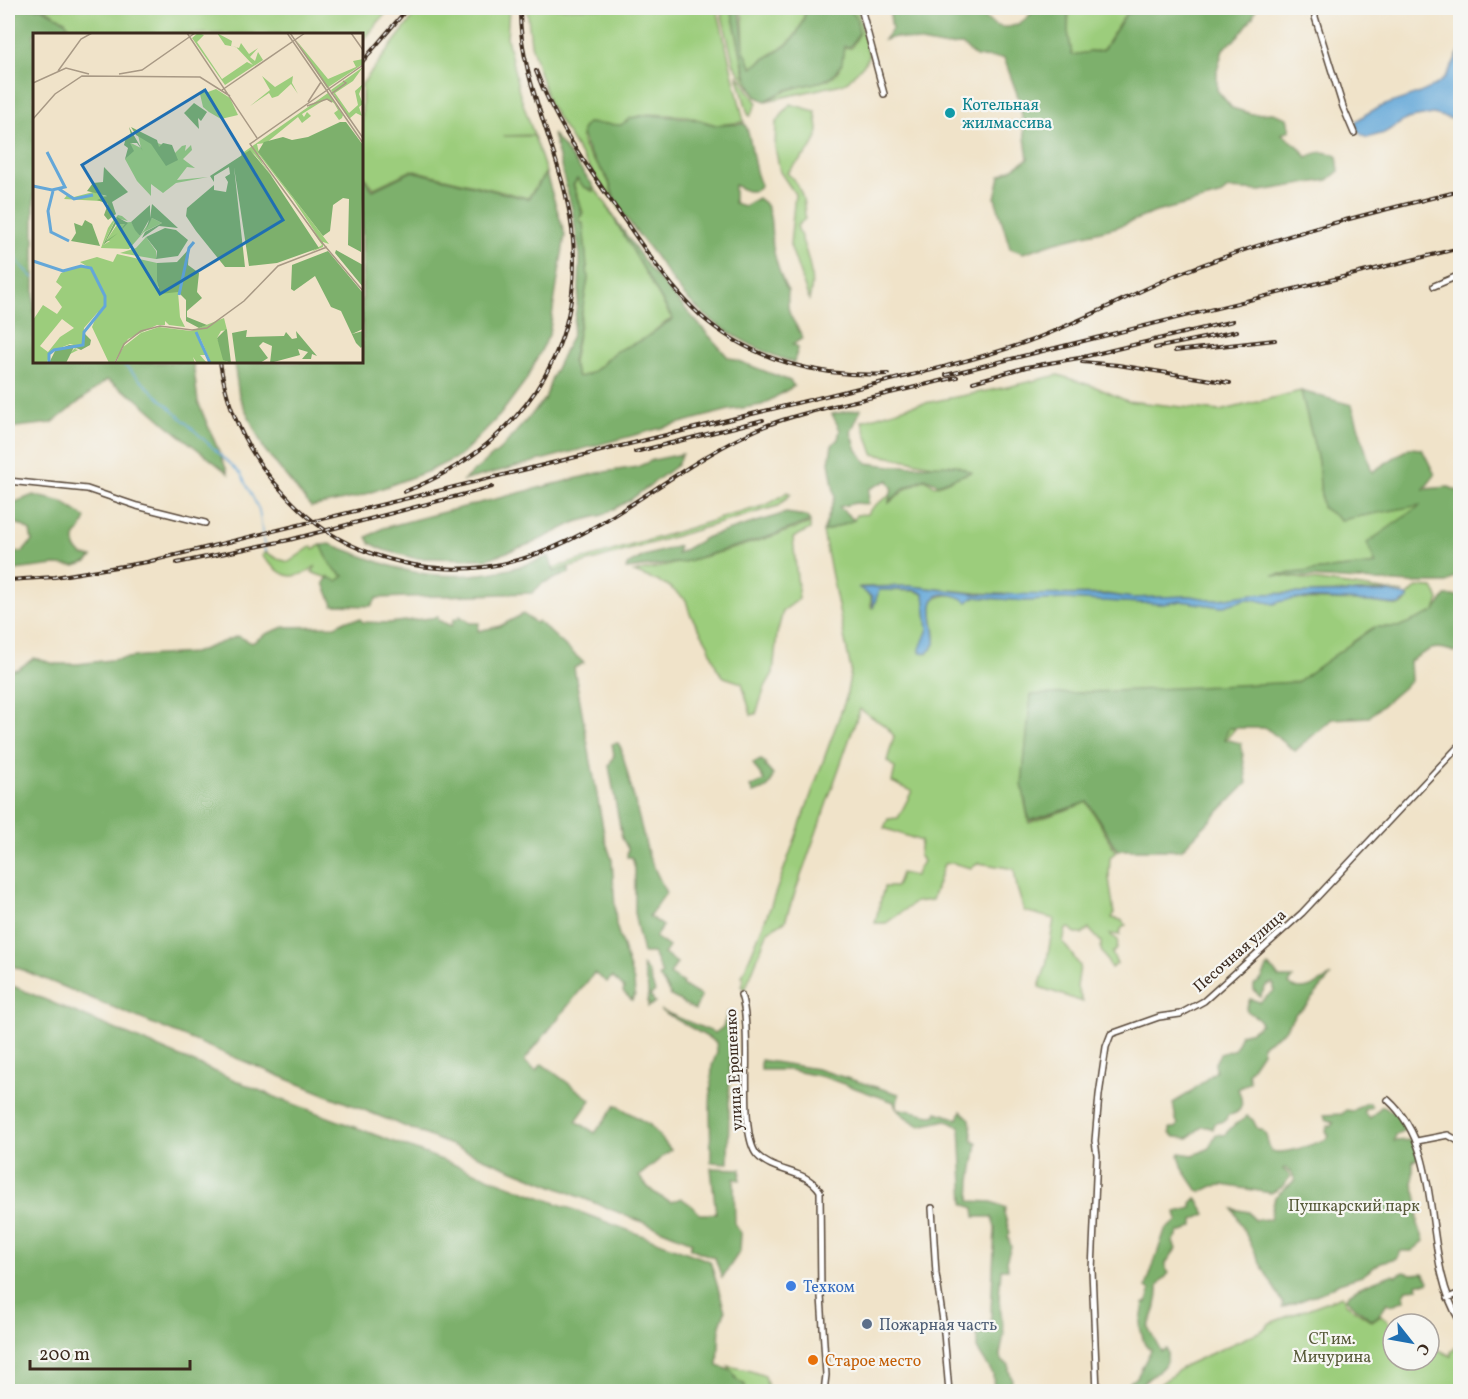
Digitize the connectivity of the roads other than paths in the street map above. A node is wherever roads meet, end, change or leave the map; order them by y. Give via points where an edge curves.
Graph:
1 (861, 8) edge
2 (1315, 8) edge
3 (884, 94) dead end
4 (1354, 133) dead end
5 (1461, 275) edge
6 (1434, 286) dead end
7 (8, 481) edge
8 (206, 523) dead end
9 (1461, 745) edge
10 (741, 995) dead end
11 (1388, 1100) dead end
12 (1417, 1141) junction
13 (1461, 1142) edge
14 (932, 1208) dead end
15 (1461, 1293) edge
16 (1448, 1298) junction
17 (1461, 1321) edge
18 (824, 1392) edge
19 (949, 1392) edge
20 (1097, 1392) edge

1 - 3 street
2 - 4 street via 1342,107
5 - 6 street
7 - 8 street via 87,489 137,507
9 - 20 street, Песочная улица via 1302,912 1204,1001 1180,1014 1111,1034 1103,1064 1095,1141 1092,1270
10 - 18 street, улица Ерошенко via 746,1024 748,1132 757,1155 771,1166 803,1175 820,1191
11 - 12 street
12 - 13 street via 1448,1135
12 - 16 street
14 - 19 street
15 - 16 street
16 - 17 street

